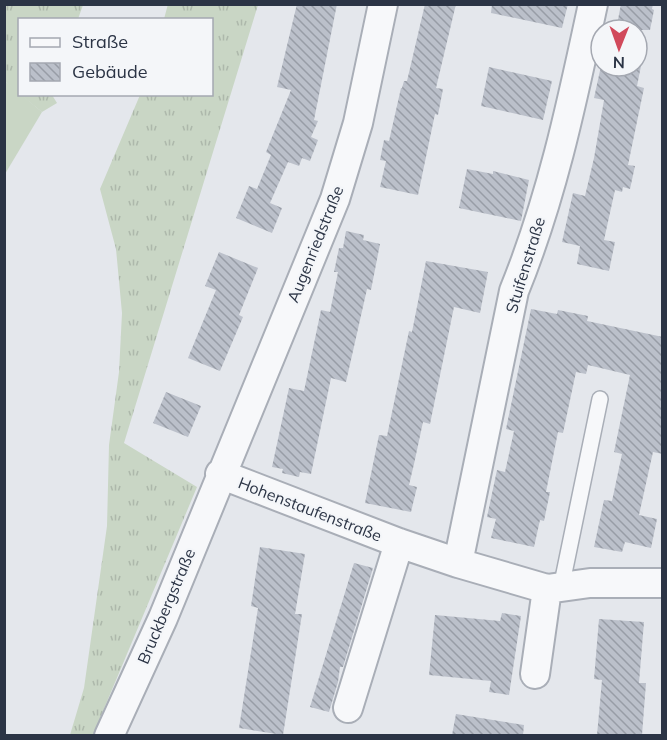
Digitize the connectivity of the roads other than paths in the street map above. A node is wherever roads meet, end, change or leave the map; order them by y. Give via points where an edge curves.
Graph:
1 (383, 4) edge
2 (593, 4) edge
3 (600, 399) dead end
4 (220, 474) junction
5 (399, 543) junction
6 (458, 563) junction
7 (663, 583) edge
8 (554, 588) junction
9 (535, 674) dead end
10 (348, 708) dead end
11 (109, 735) edge

1 - 4 street, Augenriedstraße via 358,123 335,199
2 - 6 street, Stuifenstraße via 560,153 514,291
3 - 8 lane
4 - 5 street, Hohenstaufenstraße
4 - 11 street, Bruckbergstraße via 163,618
5 - 6 street, Hohenstaufenstraße
5 - 10 street, Hohenstaufenstraße
6 - 8 street, Hohenstaufenstraße
7 - 8 street, Hohenstaufenstraße via 590,583
8 - 9 street

